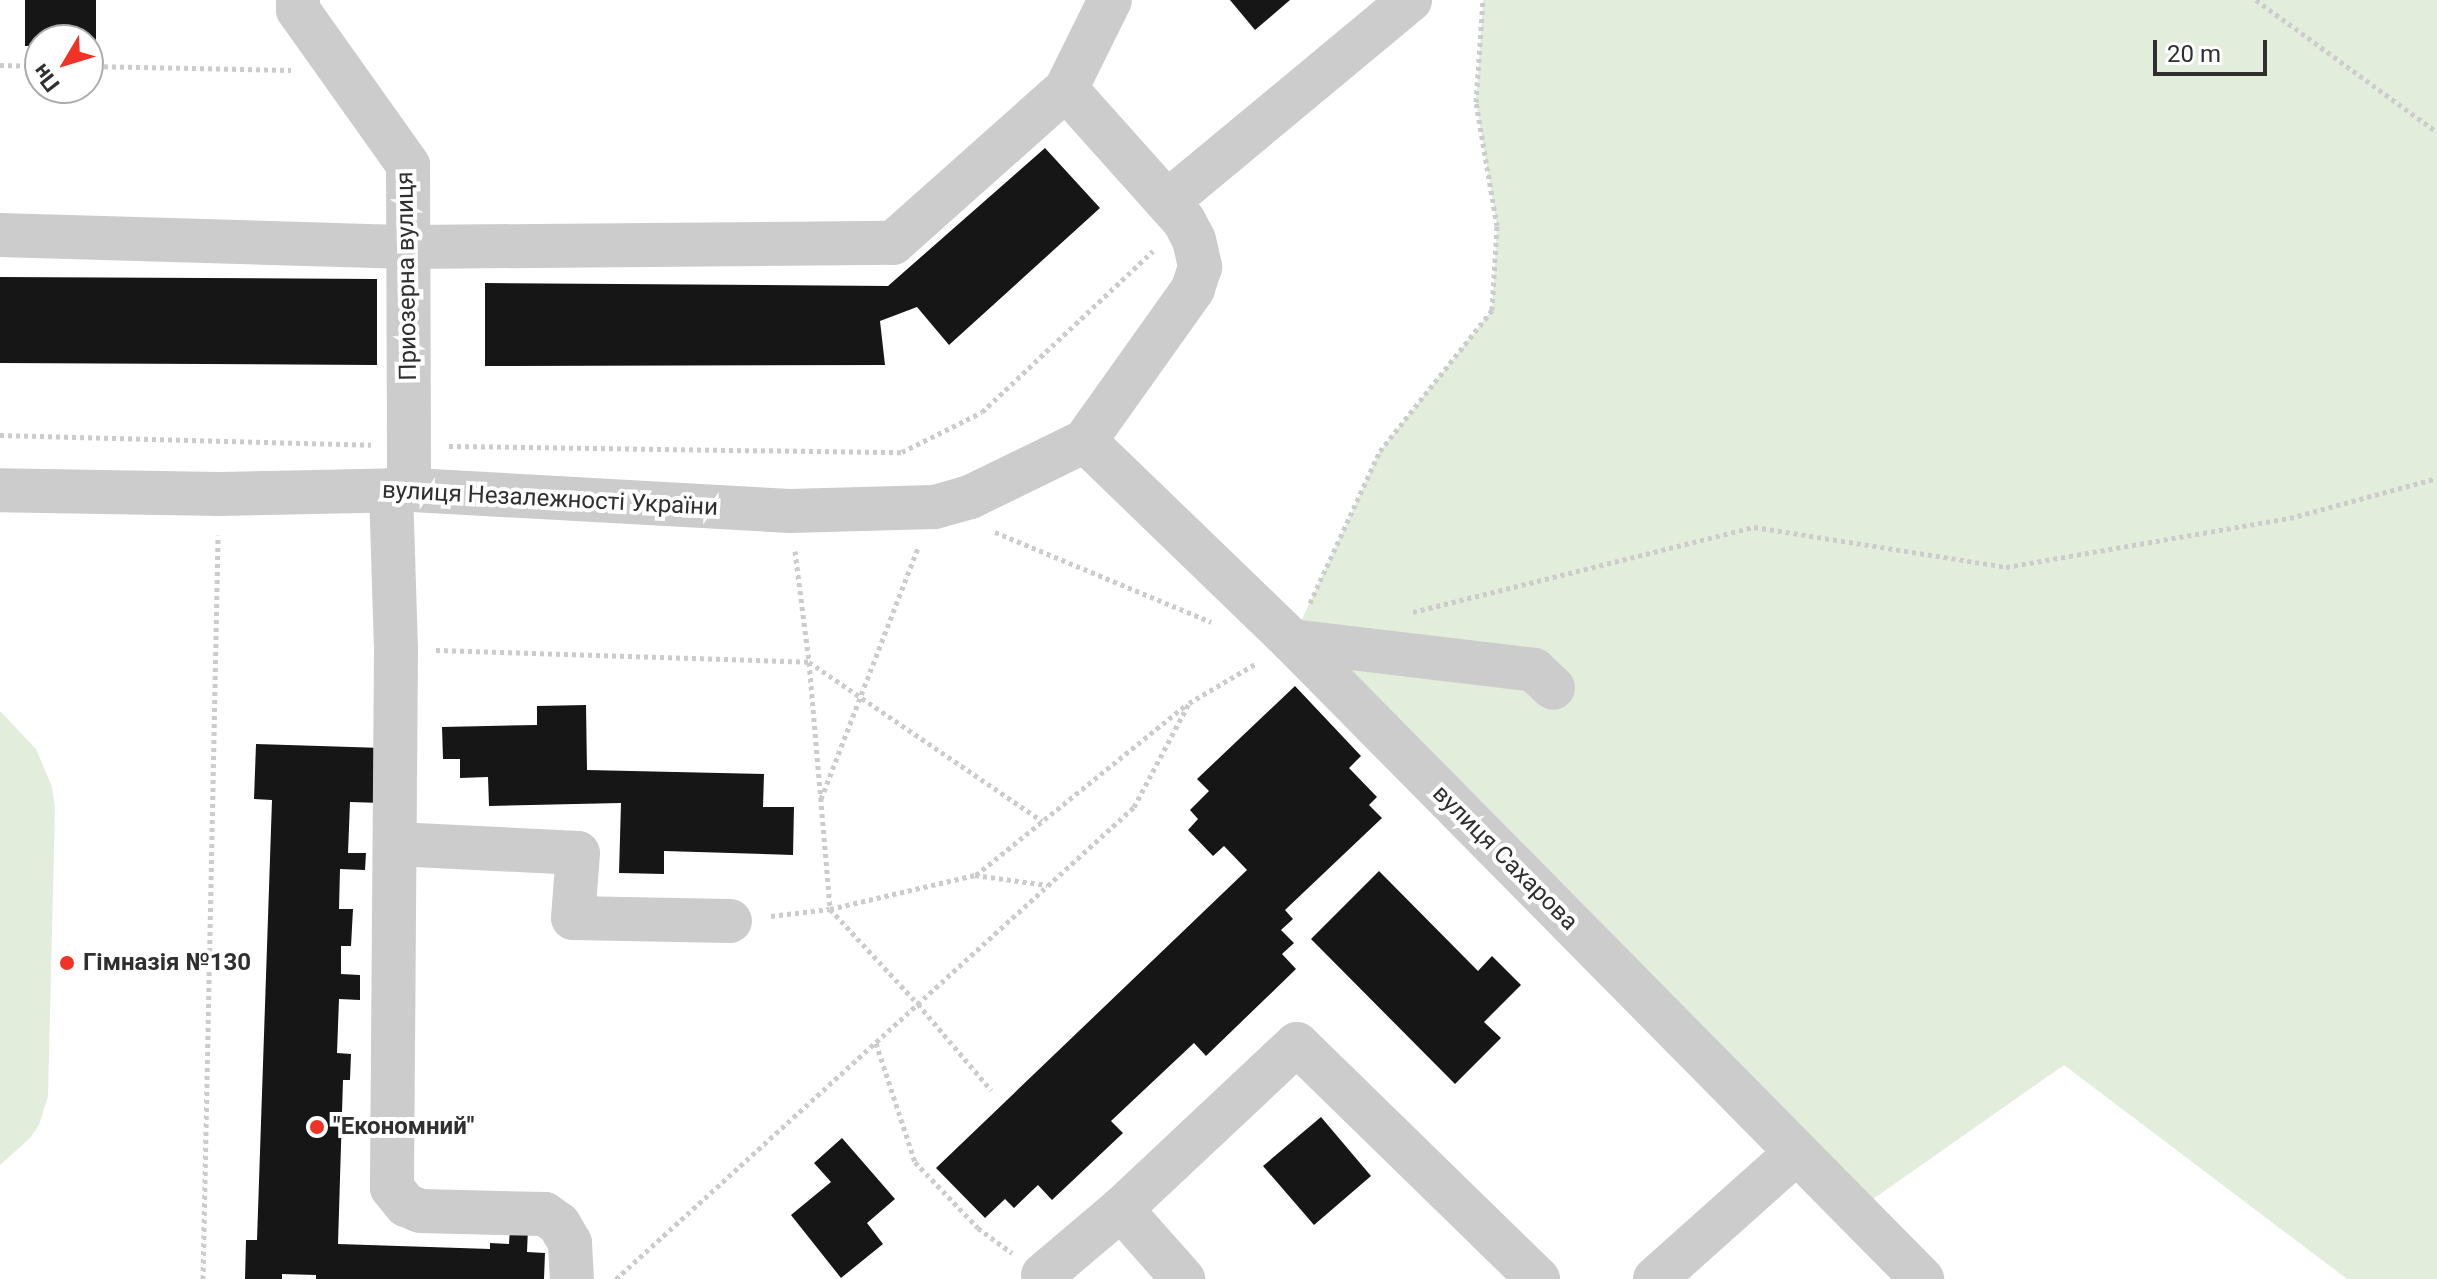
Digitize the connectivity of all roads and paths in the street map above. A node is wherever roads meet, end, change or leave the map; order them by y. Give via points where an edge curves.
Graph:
1 (298, 0) edge
2 (1110, 0) edge
3 (1410, 0) edge
4 (1483, 0) edge
5 (2256, 0) edge
6 (0, 65) edge
7 (24, 66) edge
8 (104, 66) edge
9 (342, 71) junction
10 (1066, 89) junction
11 (2437, 132) edge
12 (1176, 212) junction
13 (0, 235) edge
14 (409, 247) junction
15 (0, 435) edge
16 (1085, 441) junction
17 (408, 446) junction
18 (2437, 478) edge
19 (0, 490) edge
20 (400, 490) junction
21 (219, 494) junction
22 (934, 507) junction
23 (790, 511) junction
24 (993, 531) dead end
25 (1400, 615) dead end
26 (1222, 626) dead end
27 (396, 649) junction
28 (1279, 650) junction
29 (809, 662) junction
30 (1553, 688) dead end
31 (860, 697) junction
32 (1189, 703) junction
33 (820, 801) junction
34 (1042, 821) junction
35 (395, 844) junction
36 (975, 875) junction
37 (1048, 885) junction
38 (830, 909) junction
39 (730, 921) joint
40 (918, 1004) junction
41 (876, 1043) junction
42 (991, 1090) dead end
43 (1796, 1153) junction
44 (1121, 1209) junction
45 (1043, 1275) joint
46 (203, 1279) edge
47 (572, 1279) edge
48 (616, 1279) edge
49 (1183, 1279) edge
50 (1538, 1279) edge
51 (1655, 1279) edge
52 (1922, 1279) edge

1 - 9 street, Приозерна вулиця via 298,10
2 - 10 street
3 - 12 street
4 - 28 path via 1476,102 1497,226 1492,310 1380,451
5 - 11 path
6 - 7 path
8 - 9 path
9 - 14 street, Приозерна вулиця via 408,165
10 - 12 street
10 - 14 street via 893,243
12 - 16 street via 1194,240 1200,267 1193,289
12 - 17 path via 982,412 902,452
13 - 14 street
14 - 17 street, Приозерна вулиця
15 - 17 path
16 - 22 street, вулиця Незалежності України via 970,497
16 - 28 street, вулиця Сахарова
17 - 20 street, Приозерна вулиця
18 - 25 path via 2290,518 2006,567 1754,527
19 - 21 street, вулиця Незалежності України
20 - 21 street, вулиця Незалежності України
20 - 23 street, вулиця Незалежності України
20 - 27 street, Приозерна вулиця
21 - 46 path
22 - 23 street, вулиця Незалежності України
22 - 31 path
23 - 29 path
24 - 26 path
27 - 29 path
27 - 35 street, Приозерна вулиця
28 - 30 street via 1534,670
28 - 32 path
28 - 43 street, вулиця Сахарова
29 - 31 path
29 - 33 path
31 - 33 path
31 - 34 path
32 - 34 path
32 - 37 path via 1134,807
33 - 38 path
34 - 36 path
35 - 39 street via 578,853 573,918
35 - 47 street, Приозерна вулиця via 392,1188 406,1205 420,1211 545,1214 559,1224 570,1243
36 - 37 path
36 - 38 path
37 - 40 path
38 - 39 path
38 - 40 path
40 - 41 path
40 - 42 path
41 - 45 path via 915,1162 978,1228
41 - 48 path
43 - 51 street
43 - 52 street, вулиця Сахарова
44 - 45 street
44 - 49 street
44 - 50 street via 1297,1044

